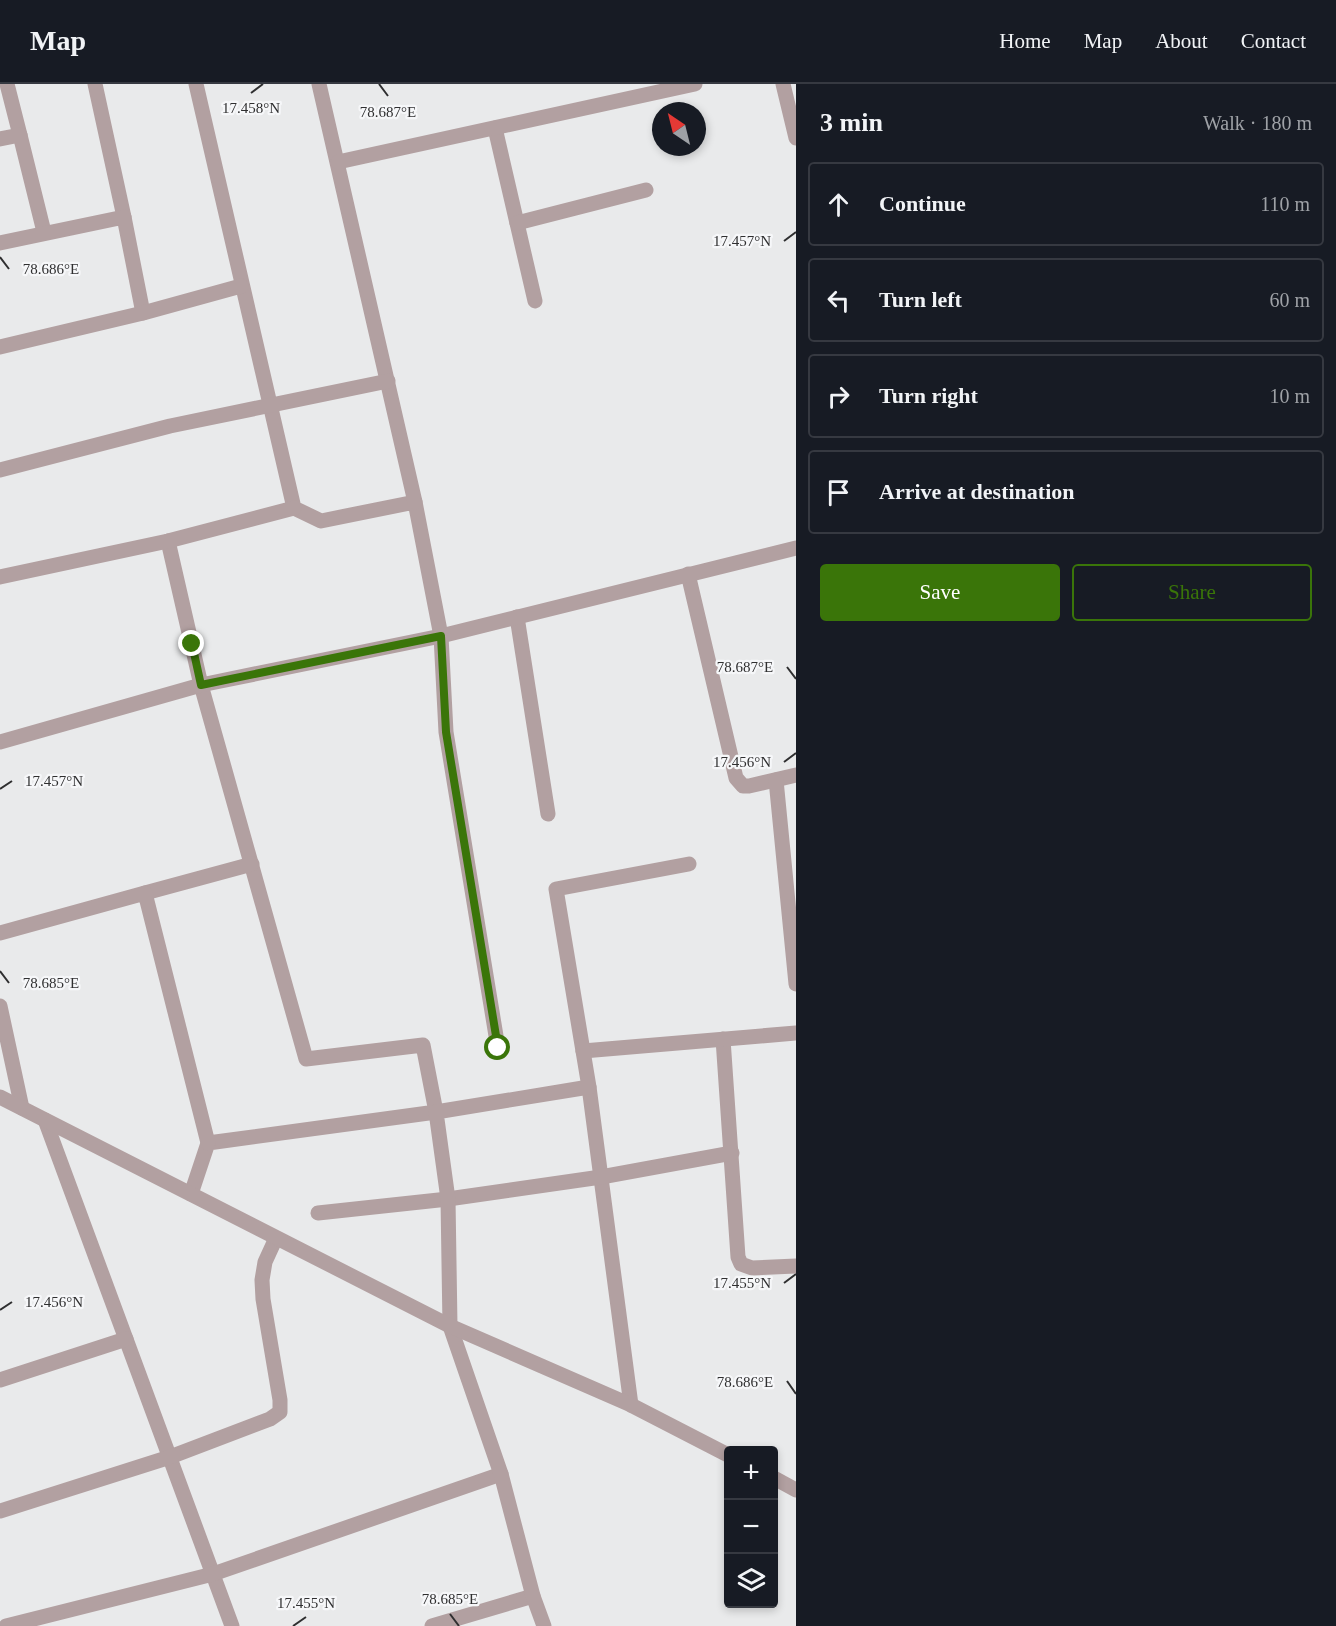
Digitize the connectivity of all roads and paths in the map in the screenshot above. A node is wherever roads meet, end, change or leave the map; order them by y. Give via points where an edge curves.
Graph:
1 (7, 84) edge
2 (95, 84) edge
3 (196, 84) edge
4 (319, 84) edge
5 (695, 84) edge
6 (783, 84) edge
7 (495, 128) junction
8 (20, 135) junction
9 (796, 138) edge
10 (0, 139) edge
11 (338, 162) junction
12 (646, 190) dead end
13 (124, 217) junction
14 (517, 223) junction
15 (44, 232) junction
16 (0, 243) edge
17 (241, 286) junction
18 (535, 301) dead end
19 (143, 313) junction
20 (0, 347) edge
21 (388, 381) junction
22 (269, 404) junction
23 (0, 470) edge
24 (415, 502) junction
25 (294, 508) junction
26 (168, 541) junction
27 (796, 548) edge
28 (688, 574) junction
29 (0, 577) edge
30 (517, 617) junction
31 (441, 636) junction
32 (201, 685) junction
33 (0, 742) edge
34 (796, 775) edge
35 (776, 780) junction
36 (548, 814) dead end
37 (252, 864) junction
38 (689, 864) dead end
39 (145, 893) junction
40 (0, 933) edge
41 (796, 984) edge
42 (0, 1006) edge
43 (796, 1033) edge
44 (723, 1039) junction
45 (498, 1048) dead end
46 (583, 1051) junction
47 (589, 1088) junction
48 (0, 1097) edge
49 (22, 1108) junction
50 (436, 1112) junction
51 (45, 1120) junction
52 (208, 1143) junction
53 (732, 1153) junction
54 (601, 1178) junction
55 (191, 1194) junction
56 (448, 1199) junction
57 (318, 1213) dead end
58 (276, 1238) junction
59 (796, 1266) edge
60 (450, 1326) junction
61 (126, 1339) junction
62 (0, 1380) edge
63 (630, 1405) junction
64 (724, 1452) edge
65 (170, 1457) junction
66 (501, 1474) junction
67 (778, 1480) edge
68 (796, 1490) edge
69 (0, 1511) edge
70 (213, 1574) junction
71 (533, 1596) junction
72 (6, 1626) edge
73 (231, 1626) edge
74 (432, 1626) edge
75 (544, 1626) edge

1 - 8 street
2 - 13 street
3 - 17 street
4 - 11 street
5 - 7 street
6 - 9 street
7 - 11 street
7 - 14 street
8 - 10 street
8 - 15 street
11 - 21 street
12 - 14 street
13 - 15 street
13 - 19 street
14 - 18 street
15 - 16 street
17 - 19 street
17 - 22 street
19 - 20 street
21 - 22 street
21 - 24 street
22 - 23 street
22 - 25 street
24 - 25 street via 321,521
24 - 31 street
25 - 26 street
26 - 29 street
26 - 32 street
27 - 28 street
28 - 30 street
28 - 35 street via 736,778 743,786
30 - 31 street
30 - 36 street
31 - 32 street
31 - 45 street via 446,732
32 - 33 street
32 - 37 street
34 - 35 street
35 - 41 street
37 - 39 street
37 - 50 street via 306,1059 423,1045
38 - 46 street via 556,889
39 - 40 street
39 - 52 street
42 - 49 street
43 - 44 street
44 - 46 street
44 - 53 street
46 - 47 street
47 - 50 street
47 - 54 street
48 - 49 street
49 - 51 street
50 - 52 street
50 - 56 street
51 - 55 street
51 - 61 street
52 - 55 street
53 - 54 street
53 - 59 street via 741,1264 752,1269
54 - 56 street
54 - 63 street
55 - 58 street
56 - 57 street
56 - 60 street
58 - 60 street
58 - 65 street via 262,1280 280,1412
60 - 63 street
60 - 66 street
61 - 62 street
61 - 65 street
63 - 64 street
65 - 69 street
65 - 70 street
66 - 70 street
66 - 71 street
67 - 68 street
70 - 72 street
70 - 73 street
71 - 74 street
71 - 75 street

